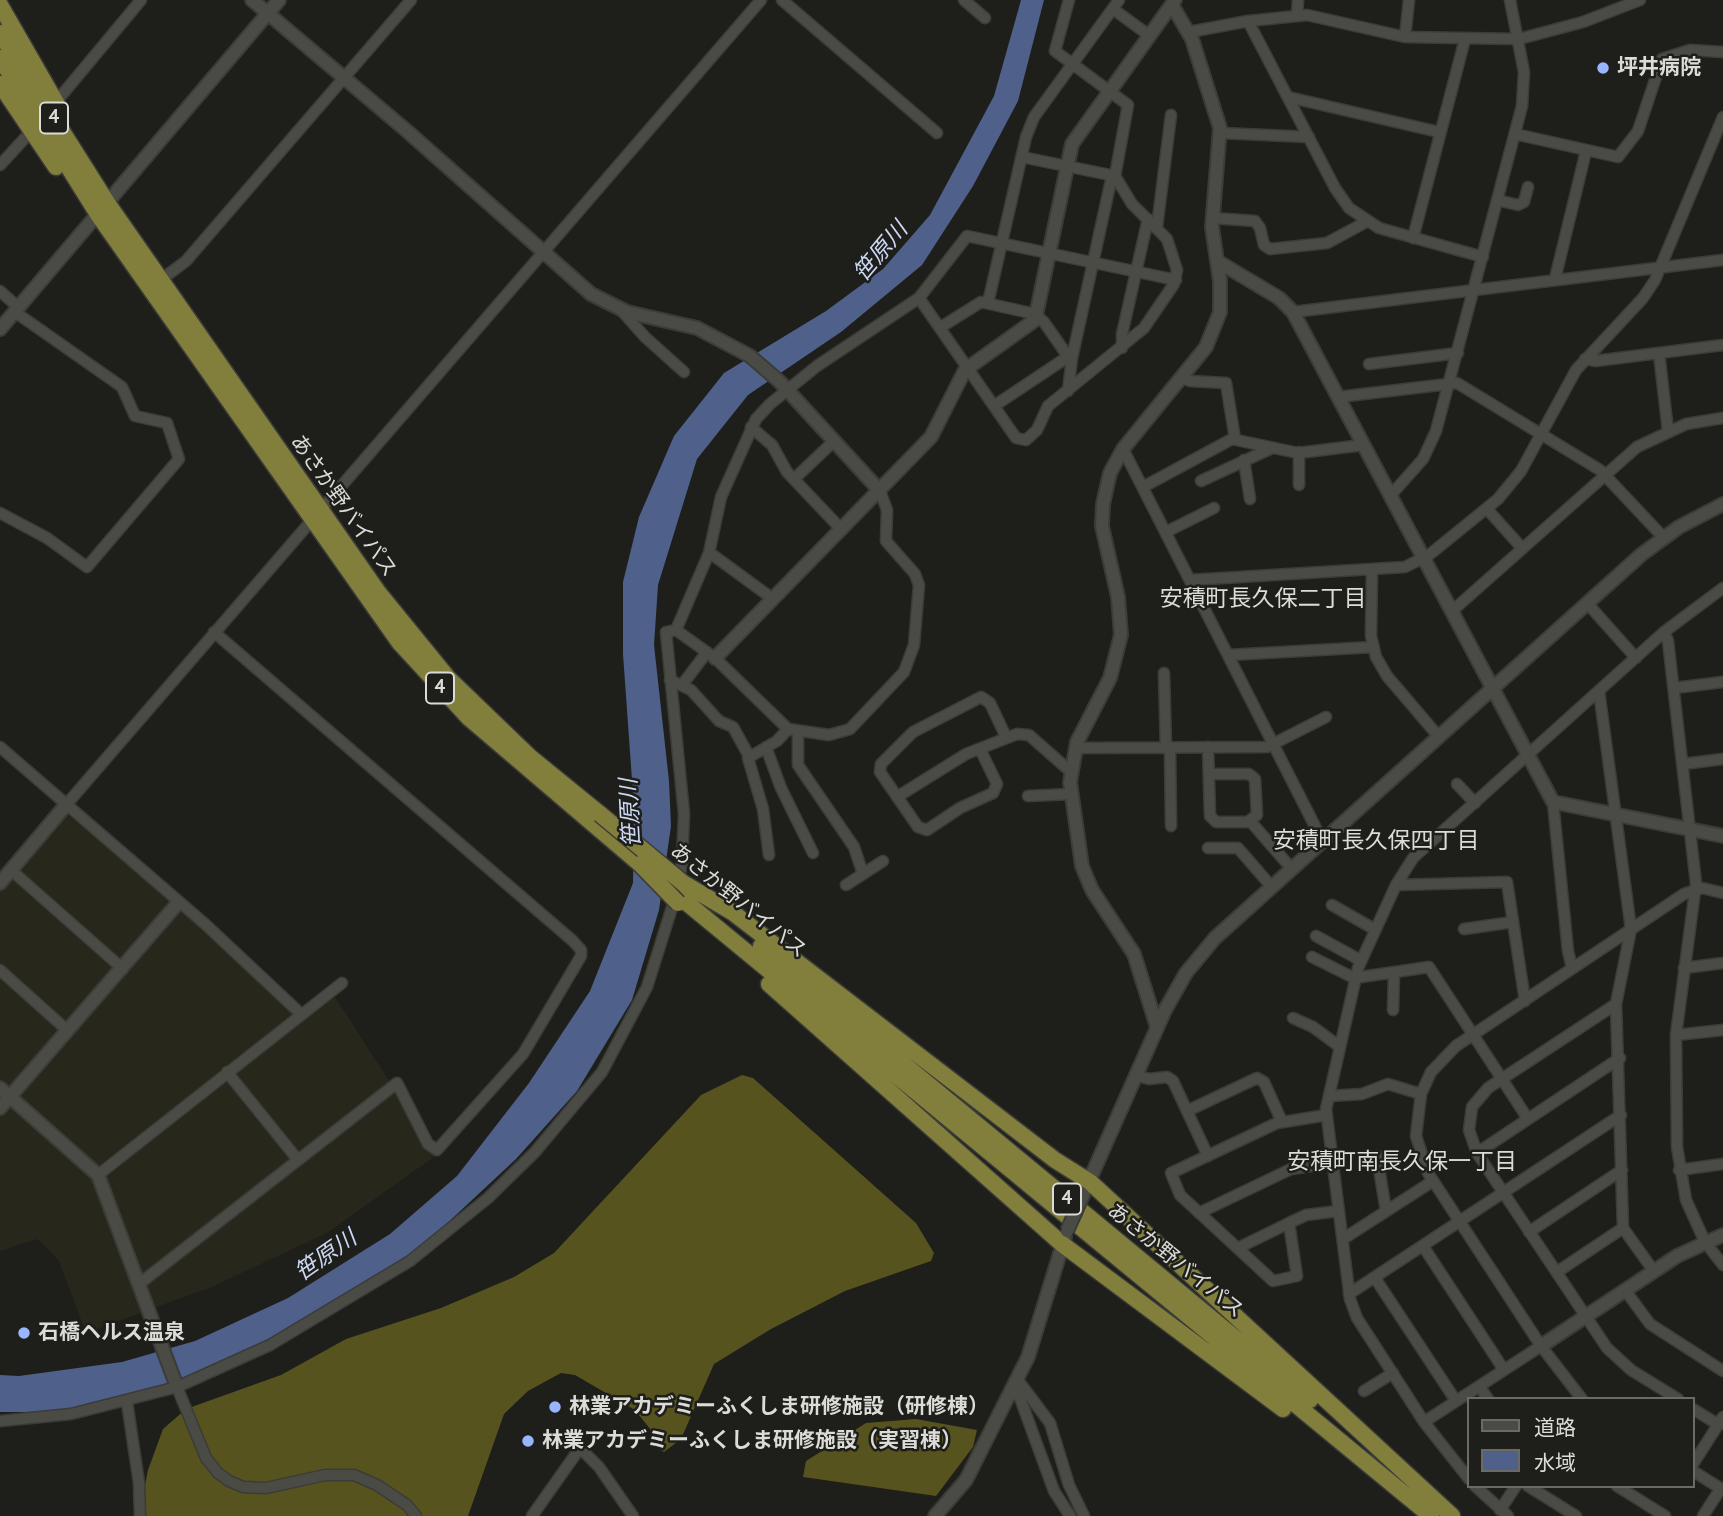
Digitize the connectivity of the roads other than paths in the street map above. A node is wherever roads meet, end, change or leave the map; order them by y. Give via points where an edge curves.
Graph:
1 (141, 0) edge
2 (252, 0) edge
3 (279, 0) edge
4 (411, 0) edge
5 (761, 0) edge
6 (782, 0) edge
7 (964, 0) edge
8 (1069, 0) edge
9 (1298, 0) edge
10 (1409, 0) edge
11 (1510, 0) edge
12 (1640, 0) edge
13 (1174, 3) edge
14 (0, 5) edge
15 (1116, 5) edge
16 (267, 14) junction
17 (1297, 15) junction
18 (985, 18) dead end
19 (1248, 21) junction
20 (1189, 32) junction
21 (0, 33) edge
22 (1150, 36) junction
23 (1405, 37) junction
24 (1465, 39) junction
25 (1519, 39) junction
26 (1723, 52) edge
27 (0, 58) edge
28 (1072, 63) junction
29 (343, 79) junction
30 (0, 84) edge
31 (1110, 91) junction
32 (1288, 97) junction
33 (58, 100) junction
34 (1171, 115) dead end
35 (1723, 117) edge
36 (1221, 132) junction
37 (1439, 132) junction
38 (937, 133) dead end
39 (1515, 134) junction
40 (1309, 137) junction
41 (25, 138) dead end
42 (1586, 151) junction
43 (1021, 157) junction
44 (0, 165) edge
45 (1065, 167) junction
46 (1114, 176) junction
47 (1528, 187) dead end
48 (1497, 200) junction
49 (103, 210) junction
50 (1212, 218) junction
51 (1148, 219) junction
52 (1366, 222) junction
53 (1157, 227) junction
54 (1413, 238) junction
55 (1002, 242) junction
56 (542, 251) junction
57 (1048, 251) junction
58 (1483, 257) junction
59 (1723, 260) edge
60 (1217, 261) junction
61 (1094, 262) junction
62 (1661, 267) junction
63 (1136, 272) junction
64 (162, 279) junction
65 (1555, 279) junction
66 (1176, 280) junction
67 (1475, 290) junction
68 (0, 291) edge
69 (919, 298) junction
70 (988, 303) junction
71 (17, 310) junction
72 (621, 310) junction
73 (1293, 312) junction
74 (1035, 314) junction
75 (942, 327) junction
76 (0, 329) edge
77 (1723, 345) edge
78 (1122, 348) junction
79 (1458, 353) junction
80 (1659, 353) junction
81 (1070, 358) junction
82 (1585, 359) junction
83 (1369, 364) dead end
84 (968, 367) junction
85 (684, 372) dead end
86 (1182, 378) junction
87 (1450, 382) junction
88 (788, 391) junction
89 (1068, 391) junction
90 (1338, 397) junction
91 (994, 406) junction
92 (1723, 418) edge
93 (751, 427) junction
94 (1668, 431) junction
95 (1541, 433) junction
96 (1235, 439) junction
97 (834, 441) junction
98 (1363, 445) junction
99 (1272, 448) junction
100 (1123, 449) junction
101 (1299, 453) junction
102 (1244, 460) junction
103 (1605, 473) junction
104 (794, 480) junction
105 (1201, 481) dead end
106 (1299, 485) dead end
107 (1143, 487) junction
108 (880, 491) junction
109 (1390, 496) junction
110 (1250, 499) dead end
111 (1723, 504) edge
112 (1214, 508) dead end
113 (1487, 509) junction
114 (0, 513) edge
115 (316, 516) junction
116 (842, 530) junction
117 (1166, 532) junction
118 (1663, 537) junction
119 (1522, 548) junction
120 (709, 553) junction
121 (1423, 559) junction
122 (1372, 569) junction
123 (1190, 580) junction
124 (1723, 588) edge
125 (774, 599) junction
126 (1587, 603) junction
127 (1451, 612) junction
128 (676, 630) junction
129 (214, 632) junction
130 (1664, 632) junction
131 (1373, 647) junction
132 (711, 655) junction
133 (1228, 655) junction
134 (1636, 658) junction
135 (1164, 673) dead end
136 (670, 680) junction
137 (1723, 682) edge
138 (682, 685) junction
139 (1674, 688) junction
140 (1492, 689) junction
141 (1599, 691) junction
142 (1326, 717) dead end
143 (793, 730) junction
144 (1006, 737) junction
145 (1439, 737) junction
146 (1274, 744) junction
147 (0, 747) edge
148 (766, 747) junction
149 (1208, 747) junction
150 (1075, 748) junction
151 (1168, 748) junction
152 (979, 749) junction
153 (1528, 756) junction
154 (749, 757) junction
155 (1723, 759) edge
156 (1683, 764) junction
157 (1071, 772) junction
158 (1209, 774) junction
159 (1457, 784) dead end
160 (1071, 794) junction
161 (1028, 796) dead end
162 (897, 797) junction
163 (1553, 802) junction
164 (1475, 803) junction
165 (66, 805) junction
166 (1618, 816) junction
167 (599, 821) junction
168 (1249, 821) junction
169 (1171, 826) dead end
170 (1691, 831) junction
171 (1723, 836) edge
172 (1322, 840) junction
173 (1208, 848) dead end
174 (813, 853) dead end
175 (769, 855) dead end
176 (883, 862) dead end
177 (1290, 868) junction
178 (11, 870) junction
179 (863, 874) junction
180 (0, 883) edge
181 (846, 885) dead end
182 (1395, 885) junction
183 (1271, 886) junction
184 (1696, 888) junction
185 (1723, 893) edge
186 (680, 895) junction
187 (178, 903) junction
188 (1332, 905) dead end
189 (1513, 922) junction
190 (1374, 929) junction
191 (1464, 929) dead end
192 (1631, 929) junction
193 (1316, 936) dead end
194 (1311, 957) dead end
195 (1360, 960) junction
196 (1723, 964) edge
197 (1573, 968) junction
198 (1684, 968) junction
199 (123, 969) junction
200 (0, 970) edge
201 (1394, 972) junction
202 (1356, 979) junction
203 (342, 983) dead end
204 (1525, 1001) junction
205 (1616, 1004) junction
206 (1394, 1010) dead end
207 (300, 1014) junction
208 (1293, 1018) dead end
209 (1157, 1027) junction
210 (1723, 1030) edge
211 (68, 1031) junction
212 (1474, 1034) junction
213 (1676, 1035) junction
214 (1340, 1047) junction
215 (1620, 1058) junction
216 (227, 1072) junction
217 (1135, 1076) junction
218 (1502, 1079) junction
219 (5, 1092) edge
220 (1421, 1094) junction
221 (1329, 1096) junction
222 (0, 1108) edge
223 (1187, 1111) junction
224 (1327, 1115) junction
225 (1621, 1115) junction
226 (1528, 1119) junction
227 (1282, 1122) junction
228 (1477, 1153) junction
229 (1208, 1156) junction
230 (1377, 1156) dead end
231 (298, 1160) junction
232 (1331, 1163) junction
233 (1723, 1164) edge
234 (1622, 1170) junction
235 (1679, 1170) junction
236 (98, 1175) junction
237 (1433, 1181) junction
238 (1090, 1182) junction
239 (1504, 1193) junction
240 (1338, 1211) junction
241 (1386, 1211) junction
242 (1199, 1213) junction
243 (1459, 1222) junction
244 (1289, 1223) junction
245 (1623, 1228) junction
246 (1529, 1232) junction
247 (1723, 1236) edge
248 (1065, 1237) junction
249 (1343, 1238) junction
250 (1705, 1242) junction
251 (1423, 1246) junction
252 (1238, 1248) junction
253 (1723, 1265) edge
254 (1653, 1270) junction
255 (1557, 1272) junction
256 (1375, 1278) junction
257 (139, 1284) junction
258 (1625, 1290) junction
259 (1349, 1294) junction
260 (1585, 1316) junction
261 (1541, 1346) junction
262 (1504, 1370) junction
263 (1723, 1370) edge
264 (1393, 1373) junction
265 (177, 1384) junction
266 (1015, 1385) junction
267 (1479, 1386) junction
268 (1364, 1391) dead end
269 (1576, 1396) edge
270 (1487, 1397) edge
271 (1675, 1397) edge
272 (1457, 1401) junction
273 (127, 1402) junction
274 (1695, 1410) edge
275 (0, 1421) edge
276 (1721, 1421) edge
277 (1424, 1422) junction
278 (1695, 1461) edge
279 (1695, 1472) edge
280 (1468, 1478) edge
281 (1389, 1481) junction
282 (1477, 1488) edge
283 (1515, 1488) edge
284 (1531, 1488) edge
285 (1620, 1488) edge
286 (1722, 1489) edge
287 (1504, 1513) edge
288 (140, 1516) edge
289 (416, 1516) edge
290 (532, 1516) edge
291 (633, 1516) edge
292 (935, 1516) edge
293 (1070, 1516) edge
294 (1084, 1516) edge
295 (1431, 1516) edge
296 (1452, 1516) edge
297 (1576, 1516) edge
298 (1665, 1516) edge
299 (1703, 1516) edge

1 - 33 street
2 - 16 street
3 - 16 street
4 - 29 street
5 - 56 street
6 - 38 street
7 - 18 street
8 - 28 street via 1055,51
9 - 17 street
10 - 23 street
11 - 25 street
12 - 25 street
13 - 20 street
13 - 22 street
14 - 33 highway
15 - 22 street
15 - 28 street
16 - 29 street
16 - 49 street
17 - 19 street
17 - 23 street via 1325,17
19 - 20 street
19 - 32 street
20 - 36 street
21 - 49 highway, あさか野バイパス / 4
22 - 31 street
23 - 24 street
24 - 25 street
24 - 37 street
25 - 39 street via 1525,90
26 - 42 street via 1690,50 1662,59 1638,131 1618,158
27 - 49 highway, あさか野バイパス / 4
28 - 31 street
28 - 43 street via 1034,117
29 - 56 street
29 - 64 street via 186,261
30 - 49 highway via 83,204
31 - 45 street via 1072,144
31 - 46 street via 1129,107
32 - 37 street
32 - 40 street
33 - 49 highway, 4 via 99,177
34 - 53 street
35 - 62 street
36 - 40 street
36 - 50 street
37 - 54 street
39 - 42 street
39 - 48 street
40 - 52 street via 1339,195
41 - 44 street
42 - 65 street
43 - 45 street
43 - 55 street
45 - 46 street
45 - 57 street
46 - 51 street
46 - 61 street
47 - 48 street via 1524,202 1518,205
48 - 58 street
49 - 64 highway, あさか野バイパス / 4
49 - 71 street
49 - 115 highway, あさか野バイパス / 4
50 - 52 street via 1255,221 1270,249 1326,243
50 - 60 street
51 - 53 street
51 - 63 street
52 - 54 street
53 - 66 street via 1168,241
54 - 58 street
55 - 57 street
55 - 69 street via 967,236
55 - 70 street
56 - 72 street via 591,294
56 - 115 street
57 - 61 street
57 - 74 street
58 - 67 street
59 - 62 street
60 - 73 street
60 - 86 street via 1221,291 1217,324
61 - 63 street
61 - 81 street
62 - 65 street
62 - 82 street via 1643,298
63 - 66 street
63 - 78 street
64 - 115 highway, あさか野バイパス / 4
65 - 67 street
66 - 78 street via 1144,328
67 - 73 street
67 - 79 street
68 - 71 street
69 - 75 street
69 - 88 street via 817,366
70 - 74 street
70 - 75 street via 977,303
71 - 76 street
71 - 114 street via 122,387 135,416 167,423 178,459 87,568 47,538
72 - 85 street
72 - 88 street via 715,335 750,356
73 - 90 street
74 - 81 street
74 - 84 street via 1028,328
75 - 84 street
77 - 80 street
78 - 89 street
79 - 83 street
79 - 87 street
80 - 82 street
80 - 94 street
81 - 89 street
81 - 91 street
82 - 95 street
84 - 91 street
84 - 108 street via 931,438
86 - 96 street via 1226,383
86 - 100 street
87 - 90 street
87 - 95 street
87 - 109 street via 1431,446
88 - 93 street via 764,409
88 - 97 street
89 - 91 street via 1048,406 1037,430 1026,440 1016,438
90 - 98 street
92 - 94 street
93 - 104 street via 772,444
93 - 120 street via 721,497
94 - 103 street via 1637,447
95 - 103 street
95 - 113 street via 1514,481
96 - 99 street
96 - 107 street
97 - 104 street
97 - 108 street
98 - 101 street
98 - 109 street
99 - 101 street
99 - 102 street
100 - 107 street
100 - 150 street via 1110,473 1102,512 1121,617 1120,645 1110,678
101 - 106 street
102 - 105 street
102 - 110 street
103 - 118 street
103 - 119 street
104 - 116 street
107 - 117 street
108 - 116 street
108 - 143 street via 887,510 886,541 919,585 914,645 904,672 850,729 829,735
109 - 121 street
111 - 118 street
112 - 117 street
113 - 119 street
113 - 121 street
115 - 129 street
115 - 167 highway, あさか野バイパス / 4 via 448,678
116 - 125 street
117 - 123 street
118 - 126 street
119 - 127 street
120 - 125 street
120 - 128 street
121 - 122 street via 1400,568
121 - 127 street
122 - 123 street
122 - 131 street
123 - 133 street
124 - 130 street
125 - 132 street
126 - 134 street
126 - 140 street
127 - 140 street
128 - 132 street
128 - 136 street via 670,629 664,638
129 - 165 street
129 - 231 street via 581,950 523,1054 437,1150 428,1144 397,1083
130 - 134 street
130 - 139 street
131 - 133 street
131 - 145 street via 1387,676
132 - 138 street
132 - 143 street
133 - 146 street
134 - 141 street
135 - 151 street
136 - 138 street
136 - 265 street via 684,814 682,863 672,915 648,987 602,1072 535,1152 488,1198 410,1261 270,1345
137 - 139 street
138 - 154 street via 719,721 734,728
139 - 156 street
140 - 145 street
140 - 153 street
141 - 153 street
141 - 166 street
142 - 146 street
143 - 148 street
143 - 179 street via 798,765 854,847
144 - 152 street
144 - 157 street via 1029,735
144 - 162 street via 984,697 934,720 913,732 880,766
145 - 172 street
146 - 149 street
146 - 172 street
147 - 165 street
148 - 154 street
148 - 174 street
149 - 151 street
149 - 158 street
150 - 151 street
150 - 157 street
151 - 169 street
152 - 162 street
152 - 162 street via 997,784 992,794 927,830 918,827
153 - 163 street
153 - 164 street
154 - 175 street
155 - 156 street
156 - 170 street
157 - 160 street
158 - 168 street via 1210,816 1216,822
158 - 168 street via 1249,774 1255,779 1257,816
159 - 164 street
160 - 161 street
160 - 209 street via 1084,873 1134,954
163 - 166 street
163 - 197 street
164 - 182 street via 1413,858
165 - 178 street
165 - 187 street
166 - 170 street
166 - 192 street
167 - 186 highway, あさか野バイパス / 4, bridge
167 - 186 highway, あさか野バイパス / 4, bridge via 640,864
168 - 177 street
170 - 171 street
170 - 184 street
172 - 177 street
173 - 183 street via 1238,848
176 - 179 street
177 - 183 street
178 - 180 street
178 - 199 street
179 - 181 street
182 - 189 street via 1504,880 1510,885
182 - 190 street
183 - 209 street via 1206,947
184 - 185 street
184 - 192 street
184 - 198 street
186 - 238 highway via 732,912 1055,1160
186 - 248 highway
186 - 281 highway, あさか野バイパス / 4
186 - 296 highway, あさか野バイパス / 4
187 - 199 street
187 - 207 street
188 - 190 street
189 - 191 street
189 - 204 street
190 - 195 street
192 - 197 street
192 - 205 street
193 - 195 street
194 - 202 street
195 - 202 street
196 - 198 street
197 - 204 street
198 - 213 street
199 - 211 street
200 - 211 street
201 - 202 street
201 - 206 street
201 - 212 street via 1429,967
202 - 214 street
203 - 207 street
204 - 212 street
205 - 215 street
205 - 218 street
207 - 216 street
208 - 214 street
209 - 217 street
210 - 213 street
211 - 219 street
212 - 218 street
212 - 220 street via 1441,1059
213 - 235 street
214 - 221 street
215 - 225 street
215 - 226 street
216 - 231 street
216 - 236 street
217 - 223 street via 1168,1077
217 - 238 street
218 - 226 street
218 - 228 street via 1479,1097 1470,1114
219 - 222 street
219 - 236 street
220 - 221 street via 1388,1084 1362,1094
220 - 237 street via 1416,1136
221 - 224 street
223 - 227 street via 1257,1078 1263,1080
223 - 229 street
224 - 227 street
224 - 232 street
225 - 234 street
225 - 239 street
226 - 228 street
227 - 229 street
228 - 239 street
229 - 242 street via 1171,1174 1180,1195
230 - 241 street
231 - 257 street
232 - 240 street
232 - 242 street via 1291,1170
233 - 235 street
234 - 245 street
234 - 246 street
235 - 250 street via 1686,1200
236 - 257 street
237 - 241 street
237 - 243 street
238 - 248 street, bridge
238 - 296 highway
239 - 243 street
239 - 246 street
240 - 244 street via 1306,1215
240 - 249 street
241 - 249 street
242 - 252 street
243 - 251 street
243 - 261 street
244 - 252 street
244 - 252 street via 1297,1276 1273,1281
245 - 254 street
245 - 255 street
246 - 255 street
247 - 250 street
248 - 266 street via 1038,1334
248 - 281 highway via 1274,1403
249 - 259 street
250 - 253 street
250 - 254 street
251 - 256 street
251 - 262 street
254 - 258 street
255 - 260 street
256 - 259 street
256 - 272 street
257 - 265 street
258 - 260 street
258 - 263 street via 1650,1324
259 - 264 street via 1357,1318
260 - 261 street
260 - 271 street via 1618,1359
261 - 262 street
261 - 269 street
262 - 267 street
264 - 268 street
264 - 277 street
265 - 273 street
265 - 289 street via 206,1458 229,1480 243,1487 266,1488 325,1475 354,1475 377,1485
266 - 292 street via 966,1480
266 - 293 street via 1054,1491
266 - 294 street via 1050,1423
267 - 270 street
267 - 272 street
272 - 277 street
273 - 275 street via 71,1414
273 - 288 street
274 - 276 street
276 - 278 street
277 - 280 street
279 - 286 street
281 - 295 highway, あさか野バイパス / 4
282 - 287 street
283 - 287 street
284 - 297 street
285 - 298 street
286 - 299 street
290 - 291 street via 580,1448

